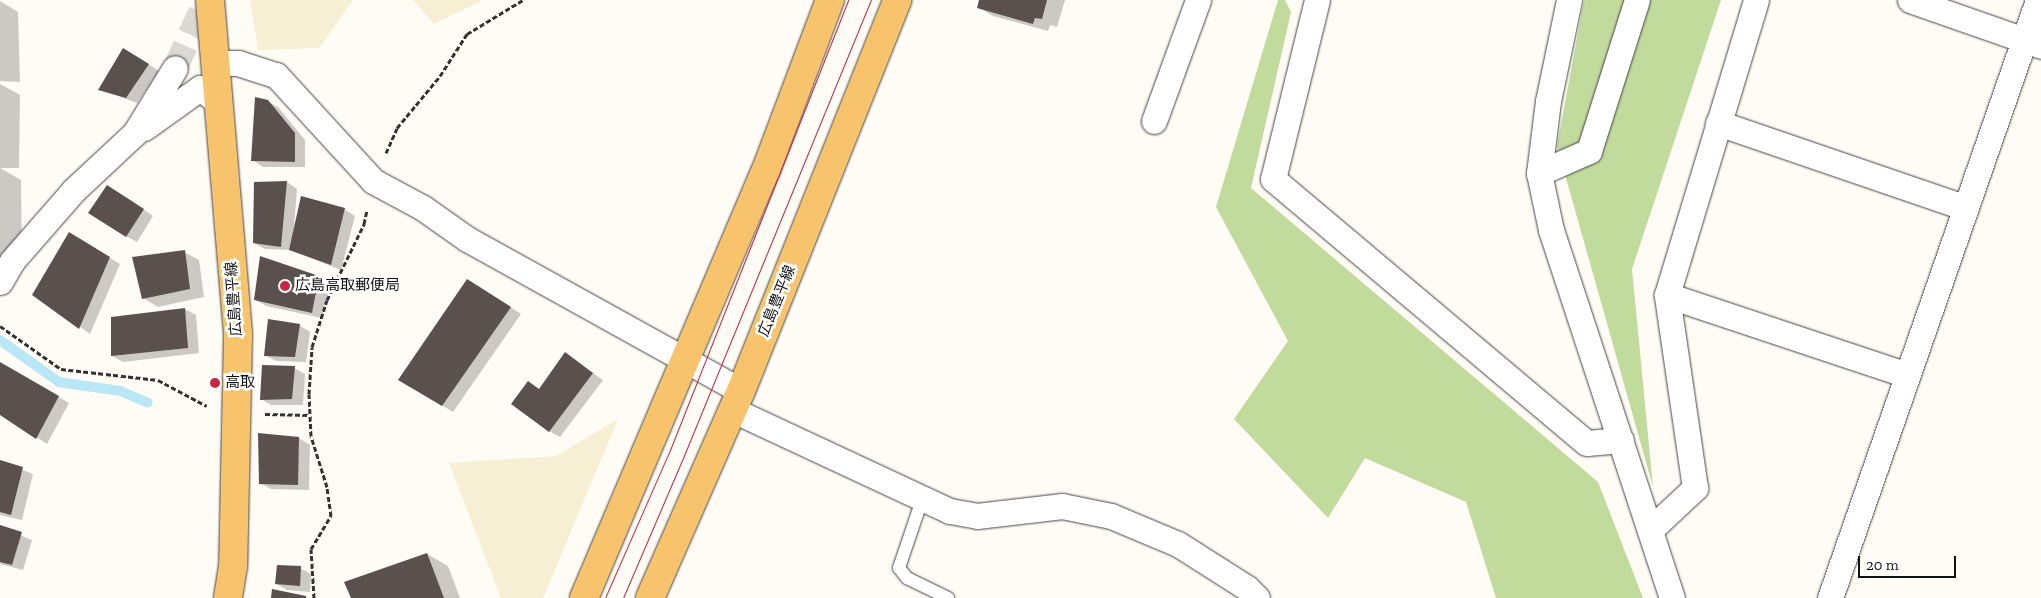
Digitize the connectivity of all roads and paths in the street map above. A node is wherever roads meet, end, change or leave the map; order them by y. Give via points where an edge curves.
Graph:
1 (210, 0) edge
2 (523, 0) edge
3 (830, 0) edge
4 (897, 0) edge
5 (1198, 0) edge
6 (1317, 0) edge
7 (1569, 0) edge
8 (1637, 0) edge
9 (1756, 0) edge
10 (1910, 0) edge
11 (2038, 0) edge
12 (2032, 43) edge
13 (216, 63) junction
14 (175, 68) tunnel mouth
15 (219, 103) junction
16 (1154, 121) dead end
17 (1718, 123) junction
18 (135, 133) junction
19 (1539, 172) junction
20 (373, 182) junction
21 (1966, 208) junction
22 (0, 282) edge
23 (1667, 295) junction
24 (0, 326) edge
25 (686, 362) junction
26 (1907, 376) junction
27 (737, 400) junction
28 (224, 411) junction
29 (310, 415) junction
30 (1621, 440) junction
31 (923, 497) junction
32 (1650, 530) junction
33 (228, 598) edge
34 (314, 598) edge
35 (584, 598) edge
36 (650, 598) edge
37 (948, 598) edge
38 (1257, 598) edge
39 (1672, 598) edge
40 (1830, 598) edge

1 - 13 main road, 広島豊平線
2 - 20 path via 467,34 440,76 397,128
3 - 25 main road via 766,170
4 - 27 main road, 広島豊平線
5 - 16 street
6 - 30 street via 1273,179 1587,443
7 - 19 street via 1548,102
8 - 19 street via 1589,151
9 - 17 street
10 - 12 street
11 - 12 street
12 - 21 street
13 - 15 main road, 広島豊平線
13 - 20 street via 238,63 276,76
14 - 18 street
15 - 18 street via 200,88
15 - 28 main road, 広島豊平線 via 238,335
17 - 21 street
17 - 23 street
18 - 22 street via 74,190 12,261
19 - 30 street via 1551,230
20 - 25 street via 423,208 467,239
20 - 29 path via 364,224 327,300 312,347
21 - 26 street
23 - 26 street
23 - 32 street via 1695,488
24 - 28 path via 61,369 158,380
25 - 27 street
25 - 35 main road
26 - 40 street
27 - 31 street
27 - 36 main road, 広島豊平線
28 - 29 path
28 - 33 main road, 広島豊平線 via 233,566
29 - 34 path via 311,436 331,516 311,549
30 - 32 street
31 - 37 lane via 899,568 907,578
31 - 38 street via 950,511 977,516 1062,506 1111,516 1178,544 1247,588
32 - 39 street

